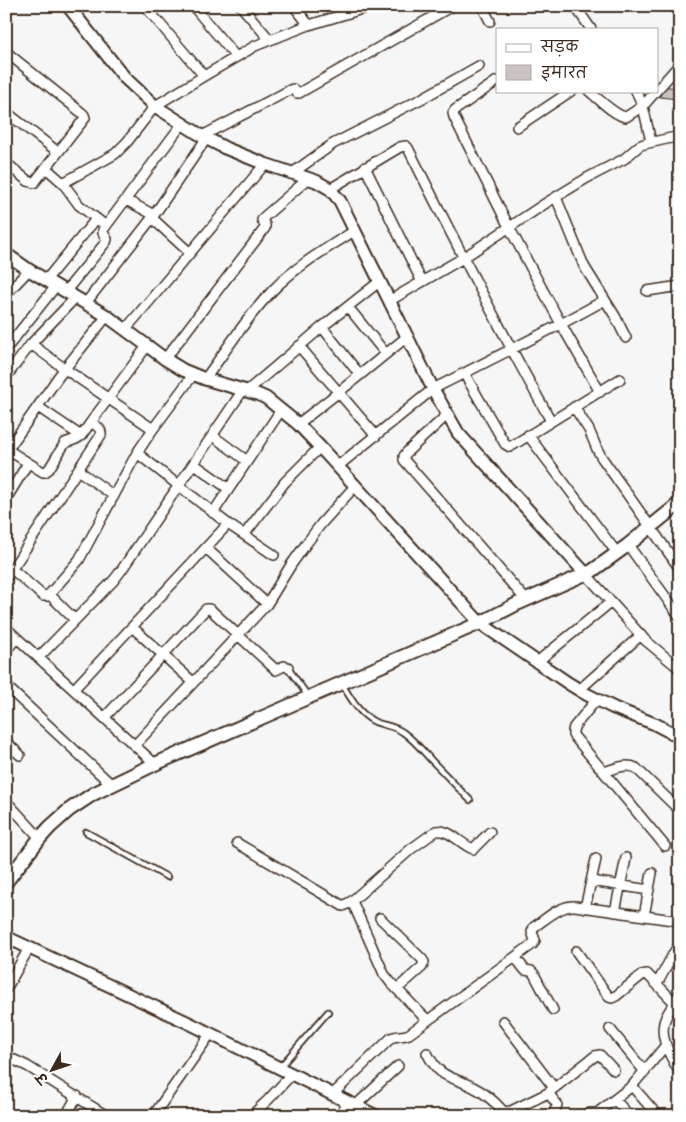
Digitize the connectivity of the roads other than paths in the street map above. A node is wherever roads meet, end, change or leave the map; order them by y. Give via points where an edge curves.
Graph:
1 (68, 6) edge
2 (145, 6) edge
3 (193, 6) edge
4 (241, 6) edge
5 (294, 6) edge
6 (372, 6) edge
7 (452, 6) edge
8 (482, 6) edge
9 (575, 6) edge
10 (343, 10) edge
11 (490, 21) dead end
12 (310, 25) junction
13 (590, 28) edge
14 (270, 40) junction
15 (6, 52) edge
16 (236, 57) junction
17 (680, 64) edge
18 (479, 66) dead end
19 (204, 76) junction
20 (496, 82) edge
21 (658, 89) edge
22 (570, 92) edge
23 (590, 92) edge
24 (636, 92) edge
25 (655, 92) edge
26 (155, 106) junction
27 (643, 106) junction
28 (6, 112) edge
29 (182, 124) junction
30 (517, 127) dead end
31 (680, 136) edge
32 (204, 137) junction
33 (651, 142) junction
34 (58, 152) junction
35 (6, 163) edge
36 (265, 164) junction
37 (365, 167) junction
38 (46, 168) junction
39 (291, 174) junction
40 (309, 178) junction
41 (63, 183) junction
42 (330, 189) junction
43 (556, 196) junction
44 (126, 200) junction
45 (153, 216) junction
46 (96, 219) junction
47 (106, 226) junction
48 (509, 227) junction
49 (354, 231) junction
50 (190, 253) junction
51 (6, 254) edge
52 (463, 258) junction
53 (29, 270) junction
54 (379, 282) junction
55 (422, 282) junction
56 (56, 286) junction
57 (680, 286) edge
58 (647, 291) dead end
59 (6, 294) edge
60 (605, 300) junction
61 (80, 301) junction
62 (389, 301) junction
63 (348, 307) junction
64 (107, 316) junction
65 (561, 324) junction
66 (322, 327) junction
67 (126, 330) junction
68 (408, 336) junction
69 (626, 338) dead end
70 (31, 344) junction
71 (7, 345) edge
72 (146, 346) junction
73 (299, 346) junction
74 (511, 349) junction
75 (386, 354) junction
76 (165, 359) junction
77 (65, 369) junction
78 (464, 373) junction
79 (193, 375) junction
80 (360, 375) junction
81 (6, 377) edge
82 (204, 379) junction
83 (620, 379) dead end
84 (433, 389) junction
85 (245, 390) junction
86 (339, 392) junction
87 (600, 392) junction
88 (108, 398) junction
89 (38, 407) junction
90 (574, 407) junction
91 (281, 410) junction
92 (447, 415) junction
93 (551, 421) junction
94 (91, 422) junction
95 (298, 424) junction
96 (154, 429) junction
97 (80, 436) junction
98 (213, 436) junction
99 (376, 436) junction
100 (528, 436) junction
101 (320, 447) junction
102 (7, 451) edge
103 (137, 453) junction
104 (247, 461) junction
105 (28, 463) junction
106 (194, 464) junction
107 (338, 466) junction
108 (78, 470) junction
109 (356, 485) junction
110 (179, 486) junction
111 (229, 489) junction
112 (114, 496) junction
113 (6, 499) edge
114 (680, 503) edge
115 (213, 513) junction
116 (228, 524) junction
117 (650, 528) junction
118 (244, 535) junction
119 (628, 545) junction
120 (206, 548) junction
121 (617, 553) junction
122 (274, 555) dead end
123 (12, 569) junction
124 (680, 569) edge
125 (586, 574) junction
126 (6, 578) edge
127 (49, 594) junction
128 (526, 600) junction
129 (611, 602) junction
130 (267, 604) junction
131 (680, 616) edge
132 (75, 620) junction
133 (480, 623) junction
134 (132, 627) junction
135 (6, 628) edge
136 (239, 635) junction
137 (641, 635) junction
138 (17, 638) junction
139 (6, 650) edge
140 (163, 655) junction
141 (39, 658) junction
142 (537, 662) junction
143 (679, 666) edge
144 (288, 668) joint
145 (193, 682) junction
146 (342, 683) junction
147 (6, 686) edge
148 (74, 689) junction
149 (579, 690) junction
150 (308, 698) junction
151 (596, 699) junction
152 (105, 718) junction
153 (680, 737) edge
154 (6, 742) edge
155 (135, 745) junction
156 (20, 755) dead end
157 (155, 764) junction
158 (604, 772) junction
159 (112, 785) junction
160 (470, 800) dead end
161 (6, 801) edge
162 (676, 806) dead end
163 (86, 832) dead end
164 (490, 832) dead end
165 (40, 838) junction
166 (237, 842) dead end
167 (665, 846) dead end
168 (626, 858) dead end
169 (596, 859) dead end
170 (652, 873) dead end
171 (167, 878) dead end
172 (591, 881) junction
173 (6, 882) edge
174 (620, 886) junction
175 (649, 890) junction
176 (352, 901) junction
177 (585, 908) junction
178 (615, 912) junction
179 (644, 916) junction
180 (380, 918) dead end
181 (680, 921) edge
182 (6, 937) edge
183 (29, 948) junction
184 (676, 949) dead end
185 (576, 951) dead end
186 (515, 957) junction
187 (657, 984) junction
188 (6, 989) edge
189 (397, 989) junction
190 (678, 998) edge
191 (553, 1010) dead end
192 (328, 1012) dead end
193 (427, 1020) junction
194 (503, 1022) dead end
195 (610, 1029) dead end
196 (211, 1033) junction
197 (666, 1045) junction
198 (427, 1054) dead end
199 (6, 1056) edge
200 (398, 1066) dead end
201 (279, 1068) junction
202 (614, 1070) dead end
203 (645, 1072) junction
204 (680, 1073) edge
205 (292, 1074) junction
206 (632, 1086) junction
207 (551, 1091) junction
208 (333, 1094) junction
209 (77, 1096) junction
210 (615, 1100) junction
211 (351, 1104) junction
212 (553, 1113) dead end
213 (598, 1114) edge
214 (66, 1116) edge
215 (106, 1116) edge
216 (153, 1116) edge
217 (251, 1116) edge
218 (340, 1116) edge
219 (376, 1116) edge
220 (582, 1116) edge
221 (630, 1116) edge
222 (658, 1116) edge

1 - 26 street via 125,78
2 - 19 street
3 - 16 street
4 - 14 street
5 - 12 street
6 - 10 street
7 - 32 street via 299,93 290,90
8 - 11 street
9 - 13 street
10 - 12 street
12 - 14 street
14 - 16 street
15 - 34 street via 84,115 85,118
16 - 19 street
17 - 21 street
18 - 39 street via 334,144
19 - 26 street
20 - 48 street via 453,113
22 - 30 street
23 - 27 street via 621,116
24 - 27 street
25 - 27 street
26 - 29 street
26 - 41 street via 115,154
27 - 33 street
28 - 34 street
29 - 32 street
29 - 44 street
31 - 33 street
32 - 36 street
32 - 45 street
33 - 43 street
34 - 38 street
35 - 38 street via 34,183
36 - 39 street
36 - 50 street
37 - 42 street
37 - 52 street via 406,146
37 - 55 street
38 - 41 street
39 - 40 street
40 - 42 street
40 - 76 street via 264,217 265,228
41 - 46 street via 79,205
42 - 49 street via 340,201
43 - 48 street
43 - 60 street via 584,266
44 - 45 street
44 - 47 street
45 - 50 street
45 - 61 street
46 - 47 street
46 - 56 street
47 - 56 street via 103,233 106,242
48 - 52 street
48 - 65 street
49 - 54 street
49 - 82 street via 308,260 273,290
50 - 67 street
51 - 53 street
52 - 55 street
52 - 74 street
53 - 56 street
53 - 59 street
54 - 62 street
54 - 63 street
55 - 62 street
56 - 61 street
56 - 71 street
57 - 58 street
60 - 65 street
60 - 69 street
61 - 64 street
61 - 70 street
62 - 68 street
63 - 66 street
63 - 75 street
64 - 67 street
64 - 77 street
65 - 74 street
65 - 87 street
66 - 73 street
66 - 80 street
67 - 72 street
68 - 75 street
68 - 84 street
70 - 77 street
70 - 81 street
72 - 76 street
72 - 88 street
73 - 85 street
73 - 86 street
74 - 78 street
74 - 93 street
75 - 80 street
76 - 79 street
77 - 88 street
77 - 89 street
78 - 84 street
78 - 100 street via 507,446
79 - 82 street
79 - 96 street
80 - 86 street
82 - 85 street
83 - 87 street
84 - 92 street
84 - 99 street
85 - 91 street via 266,398
85 - 98 street
86 - 95 street
86 - 99 street
87 - 90 street
88 - 94 street
88 - 96 street
89 - 97 street
89 - 102 street
90 - 93 street
90 - 117 street via 602,458
91 - 95 street
91 - 104 street
92 - 125 street via 462,438
92 - 128 street via 407,452 404,460
93 - 100 street
94 - 97 street
94 - 108 street via 101,433
95 - 101 street
96 - 103 street
97 - 105 street via 65,443 45,472
98 - 104 street
98 - 106 street
99 - 107 street
100 - 121 street
101 - 107 street
101 - 118 street via 285,482
102 - 105 street
103 - 110 street
103 - 112 street
104 - 111 street
105 - 113 street
106 - 110 street
106 - 111 street
107 - 109 street
108 - 112 street
108 - 123 street
109 - 130 street via 306,544
109 - 133 street
110 - 115 street
110 - 132 street via 124,568
111 - 115 street
112 - 127 street via 79,560
114 - 117 main road
115 - 116 street
116 - 118 street
116 - 120 street
117 - 119 main road
117 - 124 street
118 - 122 street
119 - 121 main road
119 - 131 street
120 - 130 street
120 - 134 street
121 - 125 main road
123 - 126 street
123 - 127 street via 43,596
125 - 128 main road
125 - 129 street
127 - 132 street
128 - 133 main road
129 - 137 street
129 - 142 street
130 - 136 street
132 - 141 street
133 - 142 street
133 - 146 main road
134 - 140 street
134 - 148 street
135 - 138 street
136 - 140 street via 206,609
136 - 144 street via 276,670 284,666
136 - 145 street
137 - 143 street
137 - 149 street
138 - 139 street
138 - 141 street
140 - 145 street
140 - 152 street
141 - 148 street
142 - 149 street
144 - 150 lane
145 - 155 street
146 - 150 main road
146 - 160 lane via 360,711 375,722 404,733
147 - 159 street
148 - 152 street
149 - 151 street
150 - 157 main road
151 - 153 street
151 - 158 street via 574,727 573,735
152 - 155 street
154 - 156 street
155 - 157 street
157 - 159 main road
158 - 162 street via 626,766 636,768
158 - 167 street
159 - 165 main road via 69,810 66,819
161 - 165 street
163 - 171 lane
164 - 176 street via 473,849 446,831 436,831
165 - 173 main road
166 - 176 street via 340,905
168 - 174 street
169 - 172 street
170 - 175 street
172 - 174 street
172 - 177 street
174 - 175 street
174 - 178 street
175 - 179 street
176 - 189 street via 384,974
177 - 178 street
177 - 186 street via 566,906 534,927 535,942
178 - 179 street
179 - 181 street
180 - 189 street via 424,962
182 - 183 street
183 - 188 street
183 - 196 street
184 - 187 street
185 - 187 street via 609,997 616,996 644,974
186 - 191 street via 525,970 534,974
186 - 193 street
187 - 190 street
189 - 193 street
190 - 197 street via 662,1030
192 - 201 lane
193 - 208 street via 405,1036 392,1038
194 - 207 street
195 - 203 street
196 - 201 street
196 - 216 street
197 - 203 street
197 - 204 street
198 - 207 street via 432,1064 446,1076 473,1087 504,1112
199 - 209 street
200 - 211 street
201 - 205 street
202 - 207 street via 600,1055 595,1056
203 - 206 street
205 - 208 street
205 - 217 street
206 - 210 street
206 - 222 street
207 - 212 street via 557,1104
208 - 211 street
209 - 214 street
209 - 215 street
210 - 213 street
210 - 221 street
211 - 218 street
211 - 219 street
213 - 220 street

